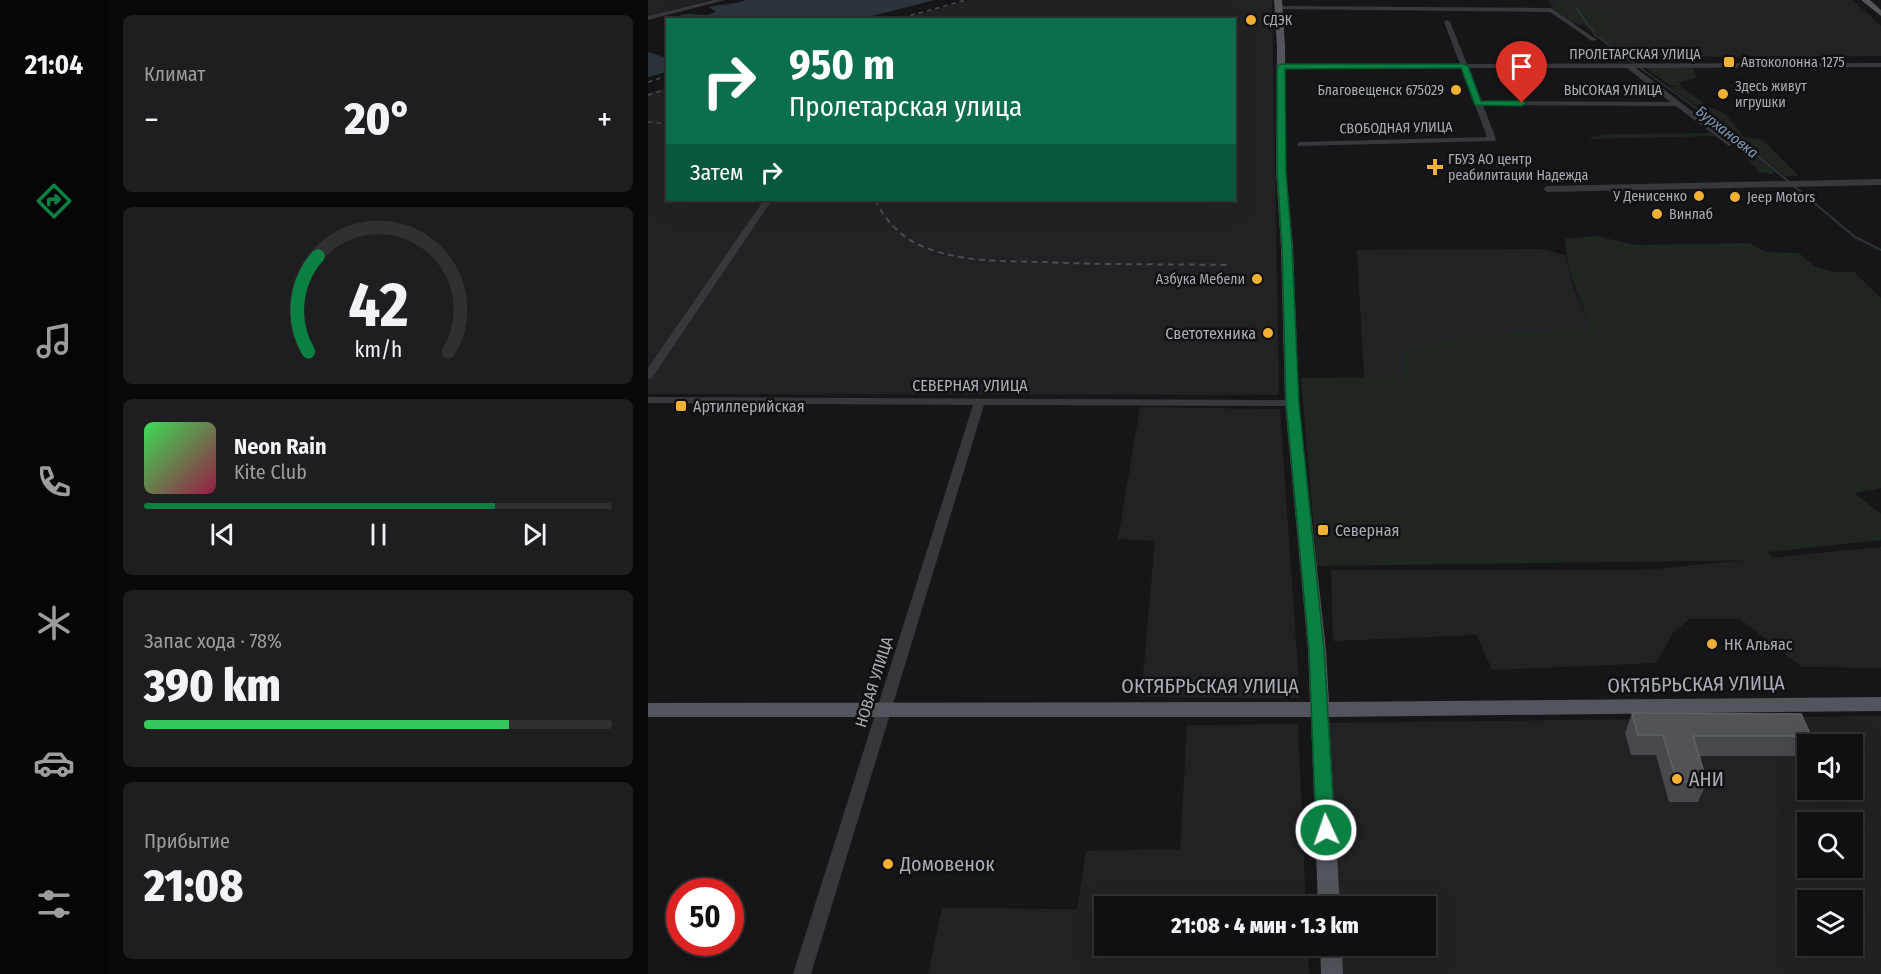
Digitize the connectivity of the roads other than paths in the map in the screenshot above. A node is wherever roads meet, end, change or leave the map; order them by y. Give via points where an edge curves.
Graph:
1 (722, 0) edge
2 (1865, 0) edge
3 (1279, 4) edge
4 (1881, 14) edge
5 (648, 18) edge
6 (1447, 22) dead end
7 (1594, 40) dead end
8 (1881, 65) edge
9 (1464, 66) junction
10 (1635, 66) junction
11 (1281, 67) junction
12 (1478, 103) junction
13 (1676, 104) junction
14 (1302, 144) dead end
15 (1729, 144) dead end
16 (1881, 182) edge
17 (1546, 189) dead end
18 (767, 201) edge
19 (648, 376) edge
20 (648, 400) edge
21 (980, 401) junction
22 (1293, 403) junction
23 (1881, 704) edge
24 (1320, 708) junction
25 (648, 710) edge
26 (884, 710) junction
27 (1329, 896) edge
28 (1331, 956) edge
29 (802, 974) edge
30 (1332, 974) edge

1 - 5 street
2 - 4 main road
3 - 7 street via 1551,10
3 - 11 main road
6 - 9 street
8 - 10 street, ПРОЛЕТАРСКАЯ УЛИЦА
9 - 10 street, ПРОЛЕТАРСКАЯ УЛИЦА
9 - 11 street, ПРОЛЕТАРСКАЯ УЛИЦА
9 - 12 street
10 - 13 street
11 - 22 main road via 1281,172
12 - 13 street, ВЫСОКАЯ УЛИЦА
12 - 14 street, СВОБОДНАЯ УЛИЦА via 1492,139
13 - 15 street
16 - 17 street
18 - 19 street
20 - 21 street, СЕВЕРНАЯ УЛИЦА
21 - 22 street, СЕВЕРНАЯ УЛИЦА
21 - 26 street, НОВАЯ УЛИЦА
22 - 24 main road
23 - 24 main road, ОКТЯБРЬСКАЯ УЛИЦА
24 - 26 main road, ОКТЯБРЬСКАЯ УЛИЦА
24 - 27 main road
25 - 26 main road, ОКТЯБРЬСКАЯ УЛИЦА
26 - 29 street, НОВАЯ УЛИЦА
28 - 30 main road

